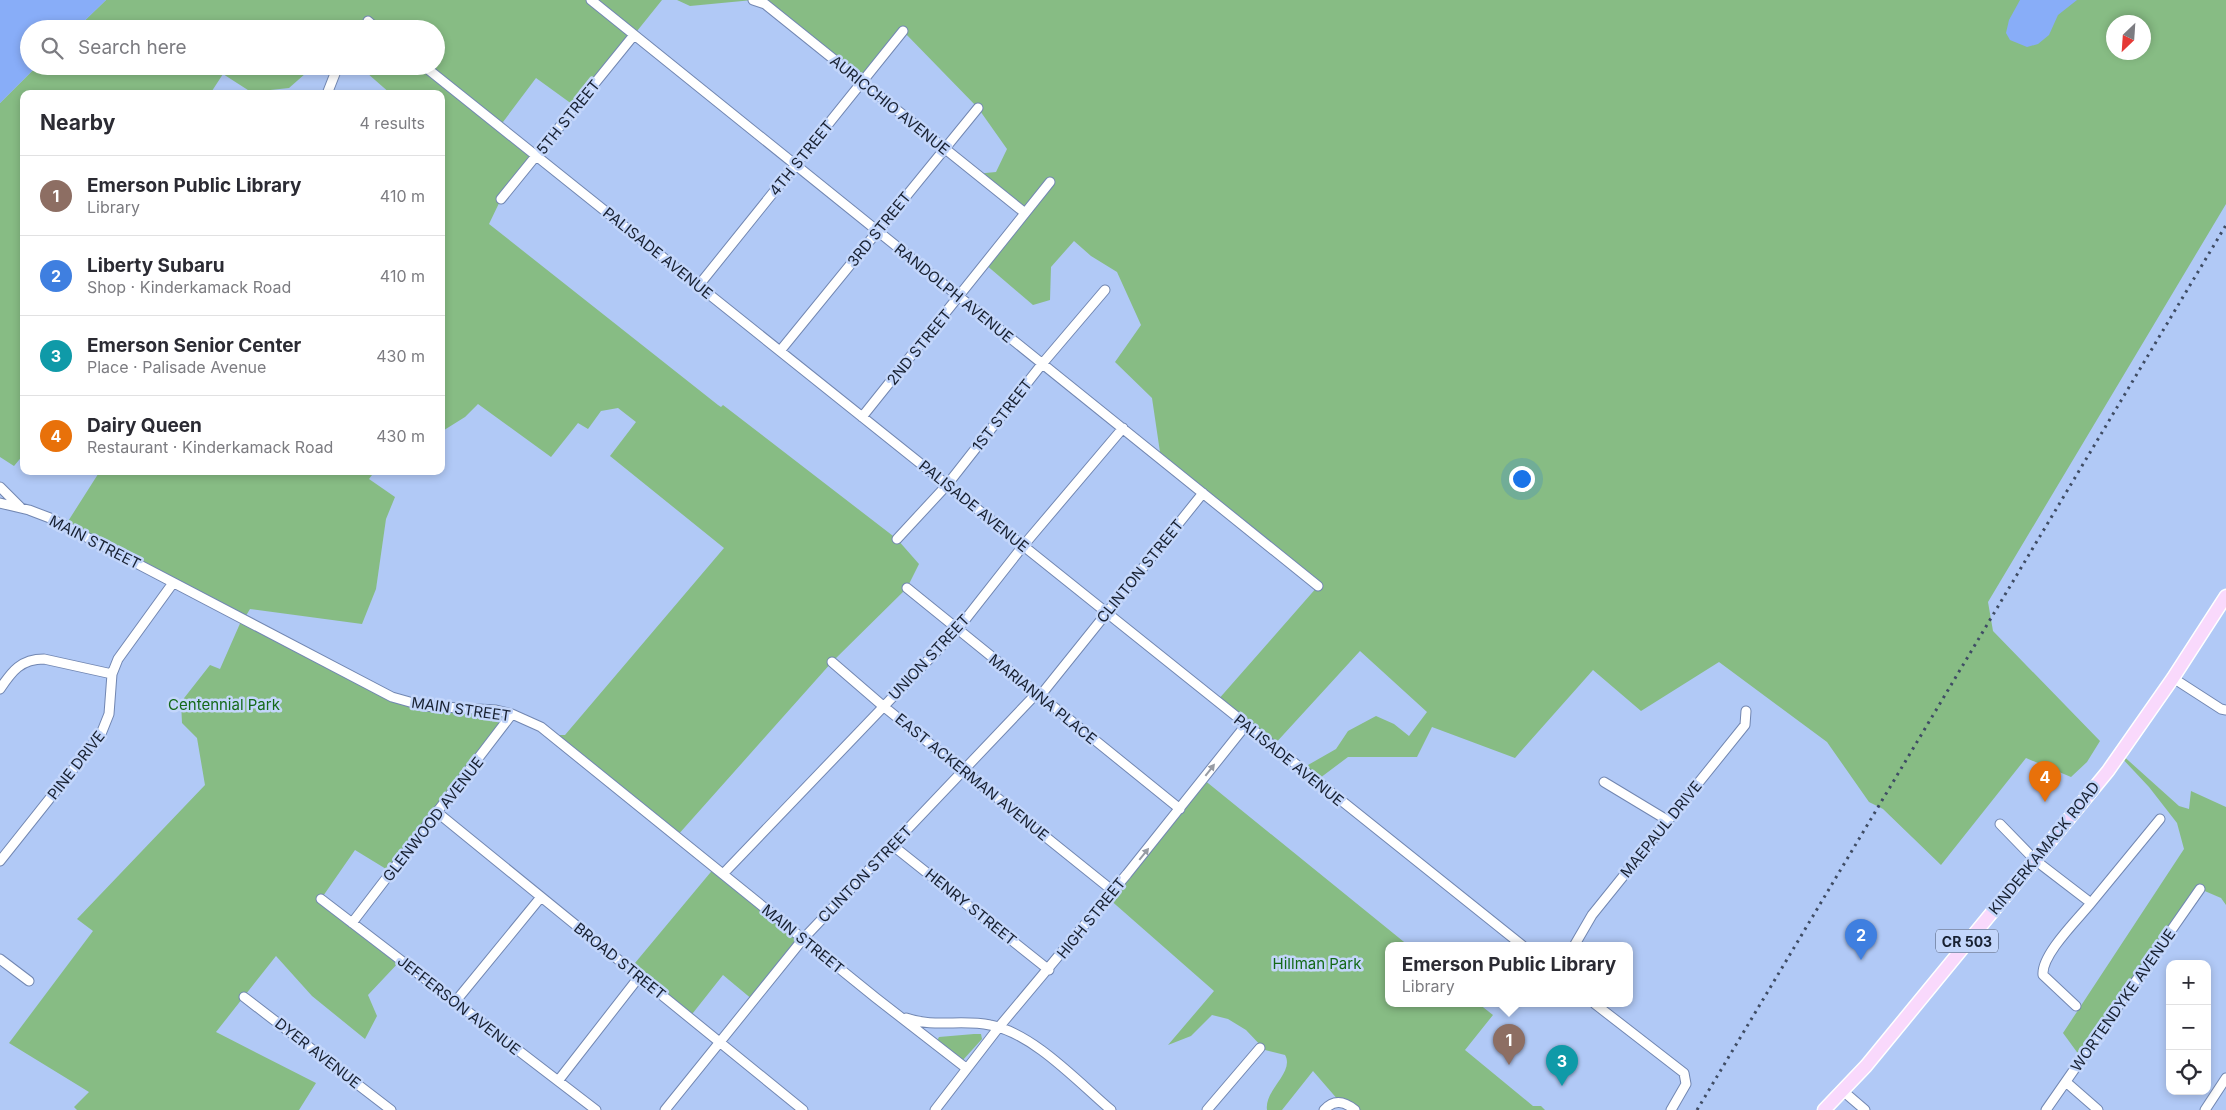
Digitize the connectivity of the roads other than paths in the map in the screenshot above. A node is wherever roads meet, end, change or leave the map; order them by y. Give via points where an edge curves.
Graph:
1 (591, 0) edge
2 (753, 0) edge
3 (903, 31) dead end
4 (634, 35) junction
5 (334, 75) edge
6 (435, 75) edge
7 (862, 82) junction
8 (329, 90) edge
9 (978, 108) dead end
10 (944, 149) junction
11 (536, 156) junction
12 (795, 165) junction
13 (1050, 182) dead end
14 (501, 199) dead end
15 (1026, 213) junction
16 (878, 231) junction
17 (699, 285) junction
18 (1105, 290) dead end
19 (959, 297) junction
20 (780, 351) junction
21 (1042, 364) junction
22 (862, 417) junction
23 (1123, 428) junction
24 (947, 485) junction
25 (0, 486) edge
26 (1203, 493) junction
27 (0, 503) edge
28 (20, 507) junction
29 (897, 539) dead end
30 (1023, 546) junction
31 (173, 583) junction
32 (1318, 586) dead end
33 (907, 588) dead end
34 (2226, 596) edge
35 (1107, 613) junction
36 (957, 630) junction
37 (832, 662) dead end
38 (112, 674) junction
39 (2173, 678) junction
40 (0, 689) edge
41 (1038, 694) junction
42 (883, 706) junction
43 (2226, 710) edge
44 (1746, 711) dead end
45 (512, 714) junction
46 (1246, 725) junction
47 (964, 770) junction
48 (1604, 782) dead end
49 (1180, 808) junction
50 (438, 813) junction
51 (2160, 819) dead end
52 (1667, 820) junction
53 (2000, 824) dead end
54 (892, 845) junction
55 (2034, 860) junction
56 (0, 861) edge
57 (723, 874) junction
58 (2200, 889) dead end
59 (1113, 891) junction
60 (541, 897) junction
61 (321, 899) dead end
62 (2090, 903) junction
63 (352, 922) junction
64 (803, 939) junction
65 (1518, 942) edge
66 (1576, 942) edge
67 (0, 959) edge
68 (1049, 970) junction
69 (639, 977) junction
70 (29, 981) dead end
71 (244, 997) dead end
72 (455, 1002) junction
73 (887, 1006) junction
74 (2076, 1006) dead end
75 (1599, 1007) edge
76 (999, 1027) junction
77 (720, 1042) junction
78 (1260, 1048) dead end
79 (966, 1068) junction
80 (2226, 1078) edge
81 (558, 1080) junction
82 (2066, 1082) junction
83 (1843, 1091) junction
84 (391, 1110) edge
85 (596, 1110) edge
86 (665, 1110) edge
87 (801, 1110) edge
88 (935, 1110) edge
89 (1112, 1110) edge
90 (1206, 1110) edge
91 (1324, 1110) edge
92 (1354, 1110) edge
93 (1671, 1110) edge
94 (1824, 1110) edge
95 (1865, 1110) edge
96 (2046, 1110) edge
97 (2098, 1110) edge
98 (2205, 1110) edge

1 - 4 street, RANDOLPH AVENUE
2 - 7 street, AURICCHIO AVENUE via 765,4
3 - 7 street, 4TH STREET
4 - 11 street, 5TH STREET
4 - 12 street, RANDOLPH AVENUE
5 - 8 street
6 - 11 street, PALISADE AVENUE
7 - 10 street, AURICCHIO AVENUE
7 - 12 street, 4TH STREET
9 - 10 street, 3RD STREET
10 - 15 street, AURICCHIO AVENUE
10 - 16 street, 3RD STREET
11 - 14 street, 5TH STREET
11 - 17 street, PALISADE AVENUE
12 - 16 street, RANDOLPH AVENUE
12 - 17 street, 4TH STREET
13 - 15 street, 2ND STREET
15 - 19 street, 2ND STREET
16 - 19 street, RANDOLPH AVENUE
16 - 20 street, 3RD STREET
17 - 20 street, PALISADE AVENUE
18 - 21 street, 1ST STREET
19 - 21 street, RANDOLPH AVENUE
19 - 22 street, 2ND STREET
20 - 22 street, PALISADE AVENUE
21 - 23 street, RANDOLPH AVENUE
21 - 24 street, 1ST STREET
22 - 24 street, PALISADE AVENUE
23 - 26 street, RANDOLPH AVENUE
23 - 30 street, UNION STREET
24 - 29 street, 1ST STREET
24 - 30 street, PALISADE AVENUE
25 - 28 street
26 - 32 street, RANDOLPH AVENUE
26 - 35 street, CLINTON STREET
27 - 28 street, MAIN STREET
28 - 31 street, MAIN STREET via 50,518
30 - 35 street, PALISADE AVENUE
30 - 36 street, UNION STREET
31 - 38 street, PINE DRIVE via 118,659
31 - 45 street, MAIN STREET via 392,697 424,706 479,708
33 - 36 street, MARIANNA PLACE
34 - 39 main road, KINDERKAMACK ROAD / CR 503
35 - 41 street, CLINTON STREET
35 - 46 street, PALISADE AVENUE
36 - 41 street, MARIANNA PLACE
36 - 42 street, UNION STREET
37 - 42 street, EAST ACKERMAN AVENUE
38 - 40 street via 44,658 34,659 16,668
38 - 56 street, PINE DRIVE via 109,714 102,734
39 - 43 street via 2221,710
39 - 55 main road, KINDERKAMACK ROAD / CR 503 via 2108,771
41 - 47 street, CLINTON STREET
41 - 49 street, MARIANNA PLACE
42 - 47 street, EAST ACKERMAN AVENUE
42 - 57 street, UNION STREET
44 - 52 street, MAEPAUL DRIVE via 1745,725
45 - 50 street, GLENWOOD AVENUE
45 - 57 street, MAIN STREET via 553,735
49 -> 46 street, HIGH STREET
46 - 65 street, PALISADE AVENUE
47 - 54 street, CLINTON STREET
47 - 59 street, EAST ACKERMAN AVENUE
48 - 52 street
59 -> 49 street, HIGH STREET
50 - 60 street, BROAD STREET
50 - 63 street, GLENWOOD AVENUE
51 - 62 street
52 - 66 street, MAEPAUL DRIVE via 1592,915
53 - 55 street
54 - 64 street, CLINTON STREET
54 - 68 street, HENRY STREET
55 - 62 street
55 - 83 main road, KINDERKAMACK ROAD / CR 503
57 - 64 street, MAIN STREET
58 - 82 street, WORTENDYKE AVENUE
59 - 68 street, HIGH STREET
60 - 69 street, BROAD STREET
60 - 72 street
61 - 63 street, JEFFERSON AVENUE
62 - 74 street via 2046,958 2043,970 2044,975
63 - 72 street, JEFFERSON AVENUE
64 - 73 street, MAIN STREET
64 - 77 street, CLINTON STREET
67 - 70 street
68 - 76 street, HIGH STREET
69 - 77 street, BROAD STREET
69 - 81 street
71 - 84 street, DYER AVENUE
72 - 81 street, JEFFERSON AVENUE
73 - 76 street via 919,1023 974,1023
73 - 79 street, MAIN STREET
75 - 93 street via 1684,1073 1686,1084
76 - 79 street, HIGH STREET
76 - 89 street via 1032,1044
77 - 86 street, CLINTON STREET
77 - 87 street, BROAD STREET
78 - 90 street
79 - 88 street, HIGH STREET
80 - 98 street
81 - 85 street, JEFFERSON AVENUE
82 - 96 street, WORTENDYKE AVENUE
82 - 97 street
83 - 94 main road, KINDERKAMACK ROAD / CR 503
83 - 95 street
91 - 92 street via 1334,1102 1341,1102

